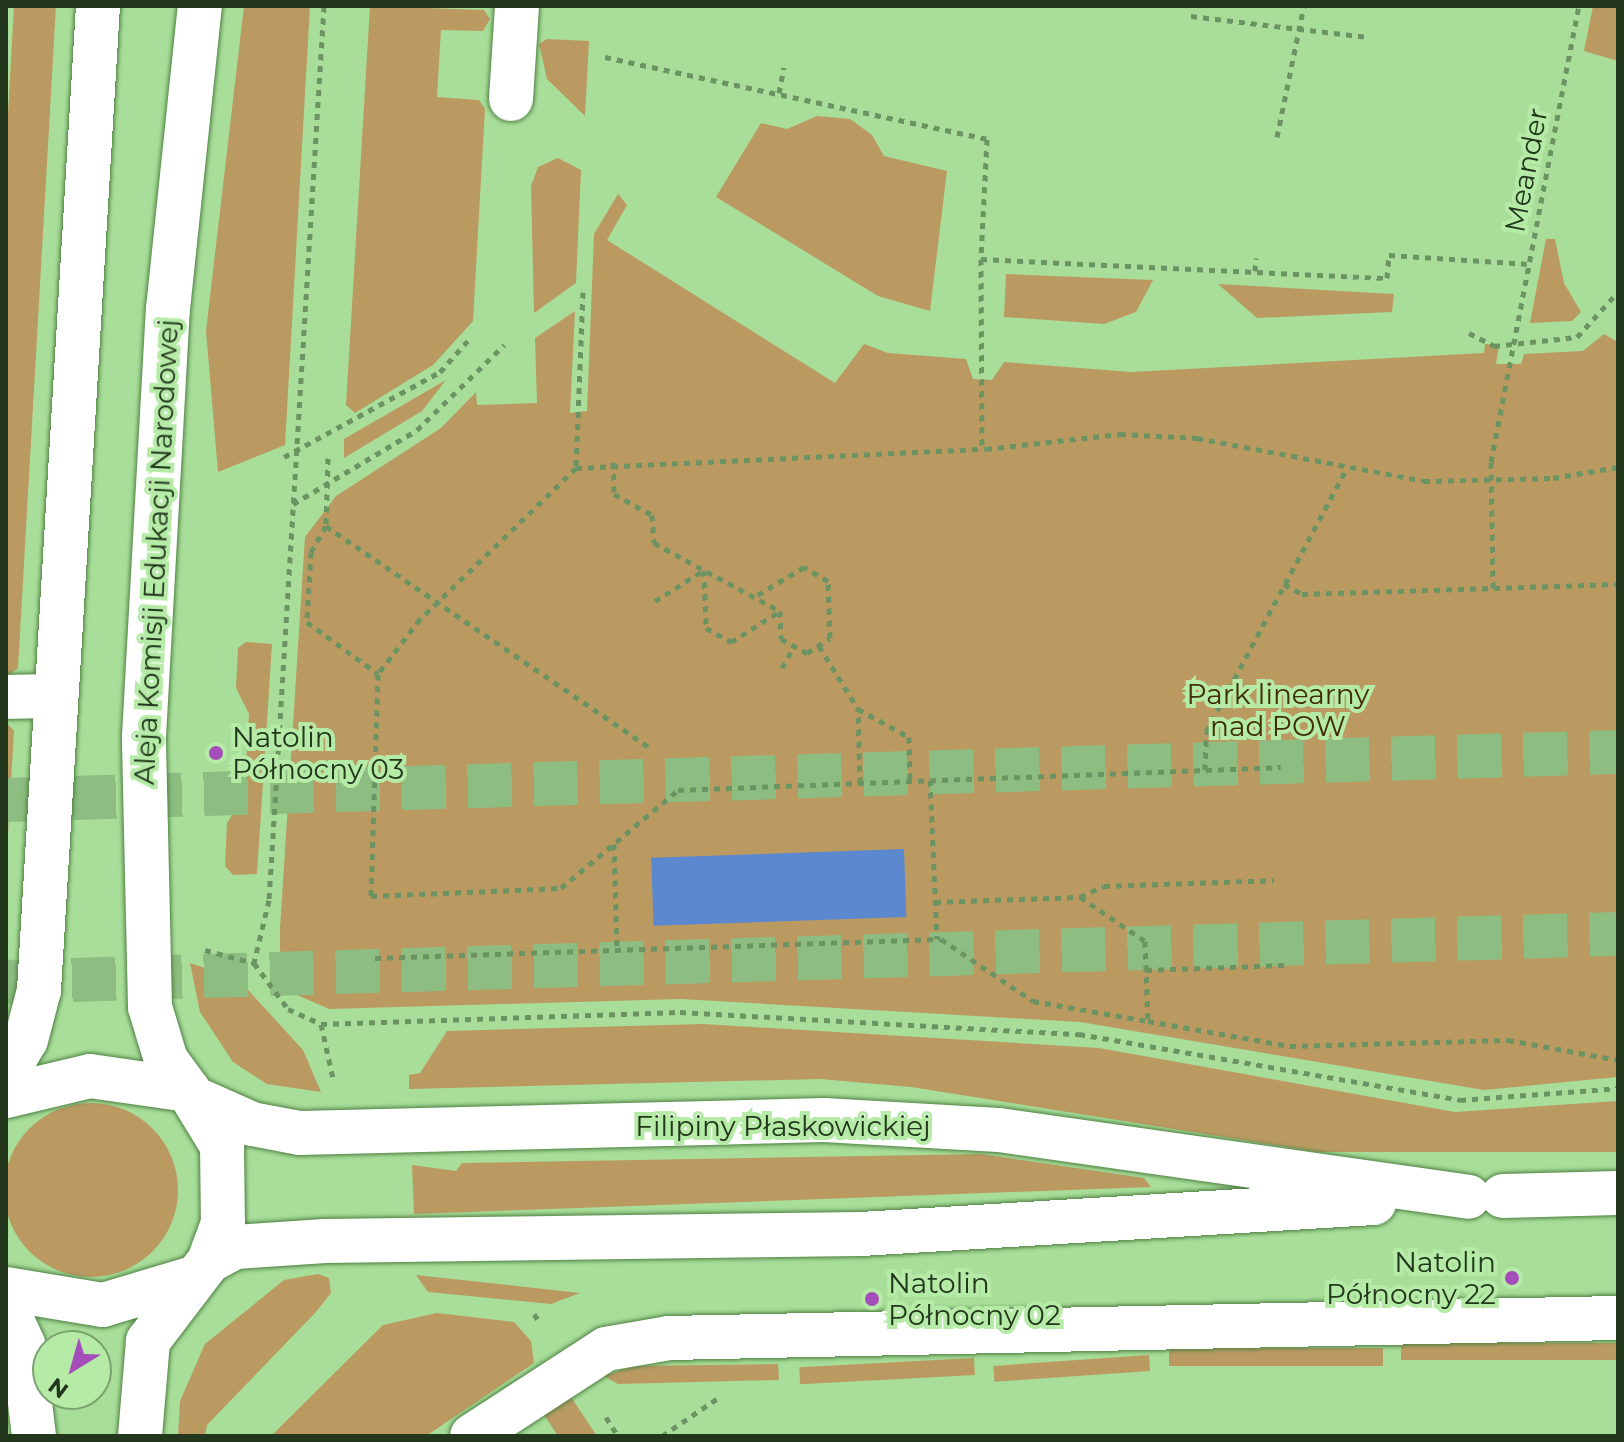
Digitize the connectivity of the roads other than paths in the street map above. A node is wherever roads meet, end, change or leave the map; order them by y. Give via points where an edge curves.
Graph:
1 (98, 6) edge
2 (200, 6) edge
3 (517, 6) edge
4 (511, 99) dead end
5 (56, 696) junction
6 (6, 697) edge
7 (6, 1074) edge
8 (192, 1094) junction
9 (6, 1096) edge
10 (1618, 1193) edge
11 (1485, 1197) junction
12 (204, 1268) junction
13 (6, 1289) edge
14 (6, 1307) edge
15 (1618, 1318) edge
16 (34, 1436) edge
17 (140, 1436) edge
18 (472, 1436) edge

1 - 5 main road
2 - 8 main road, Aleja Komisji Edukacji Narodowej via 168,309 144,736 150,1007 166,1060
3 - 4 main road
5 - 6 main road
5 - 7 main road via 39,990 26,1040
8 - 9 main road, Filipiny Płaskowickiej via 90,1076
8 - 11 main road, Filipiny Płaskowickiej via 252,1124 300,1133 824,1120 999,1130
8 - 12 main road, Aleja Komisji Edukacji Narodowej via 227,1166 223,1223
10 - 11 main road, Filipiny Płaskowickiej
11 - 12 main road, Filipiny Płaskowickiej via 861,1234 325,1241 235,1247
12 - 13 main road, Filipiny Płaskowickiej via 103,1305
12 - 17 main road via 148,1341
14 - 16 main road via 23,1344
15 - 18 main road via 669,1338 606,1349 571,1366

